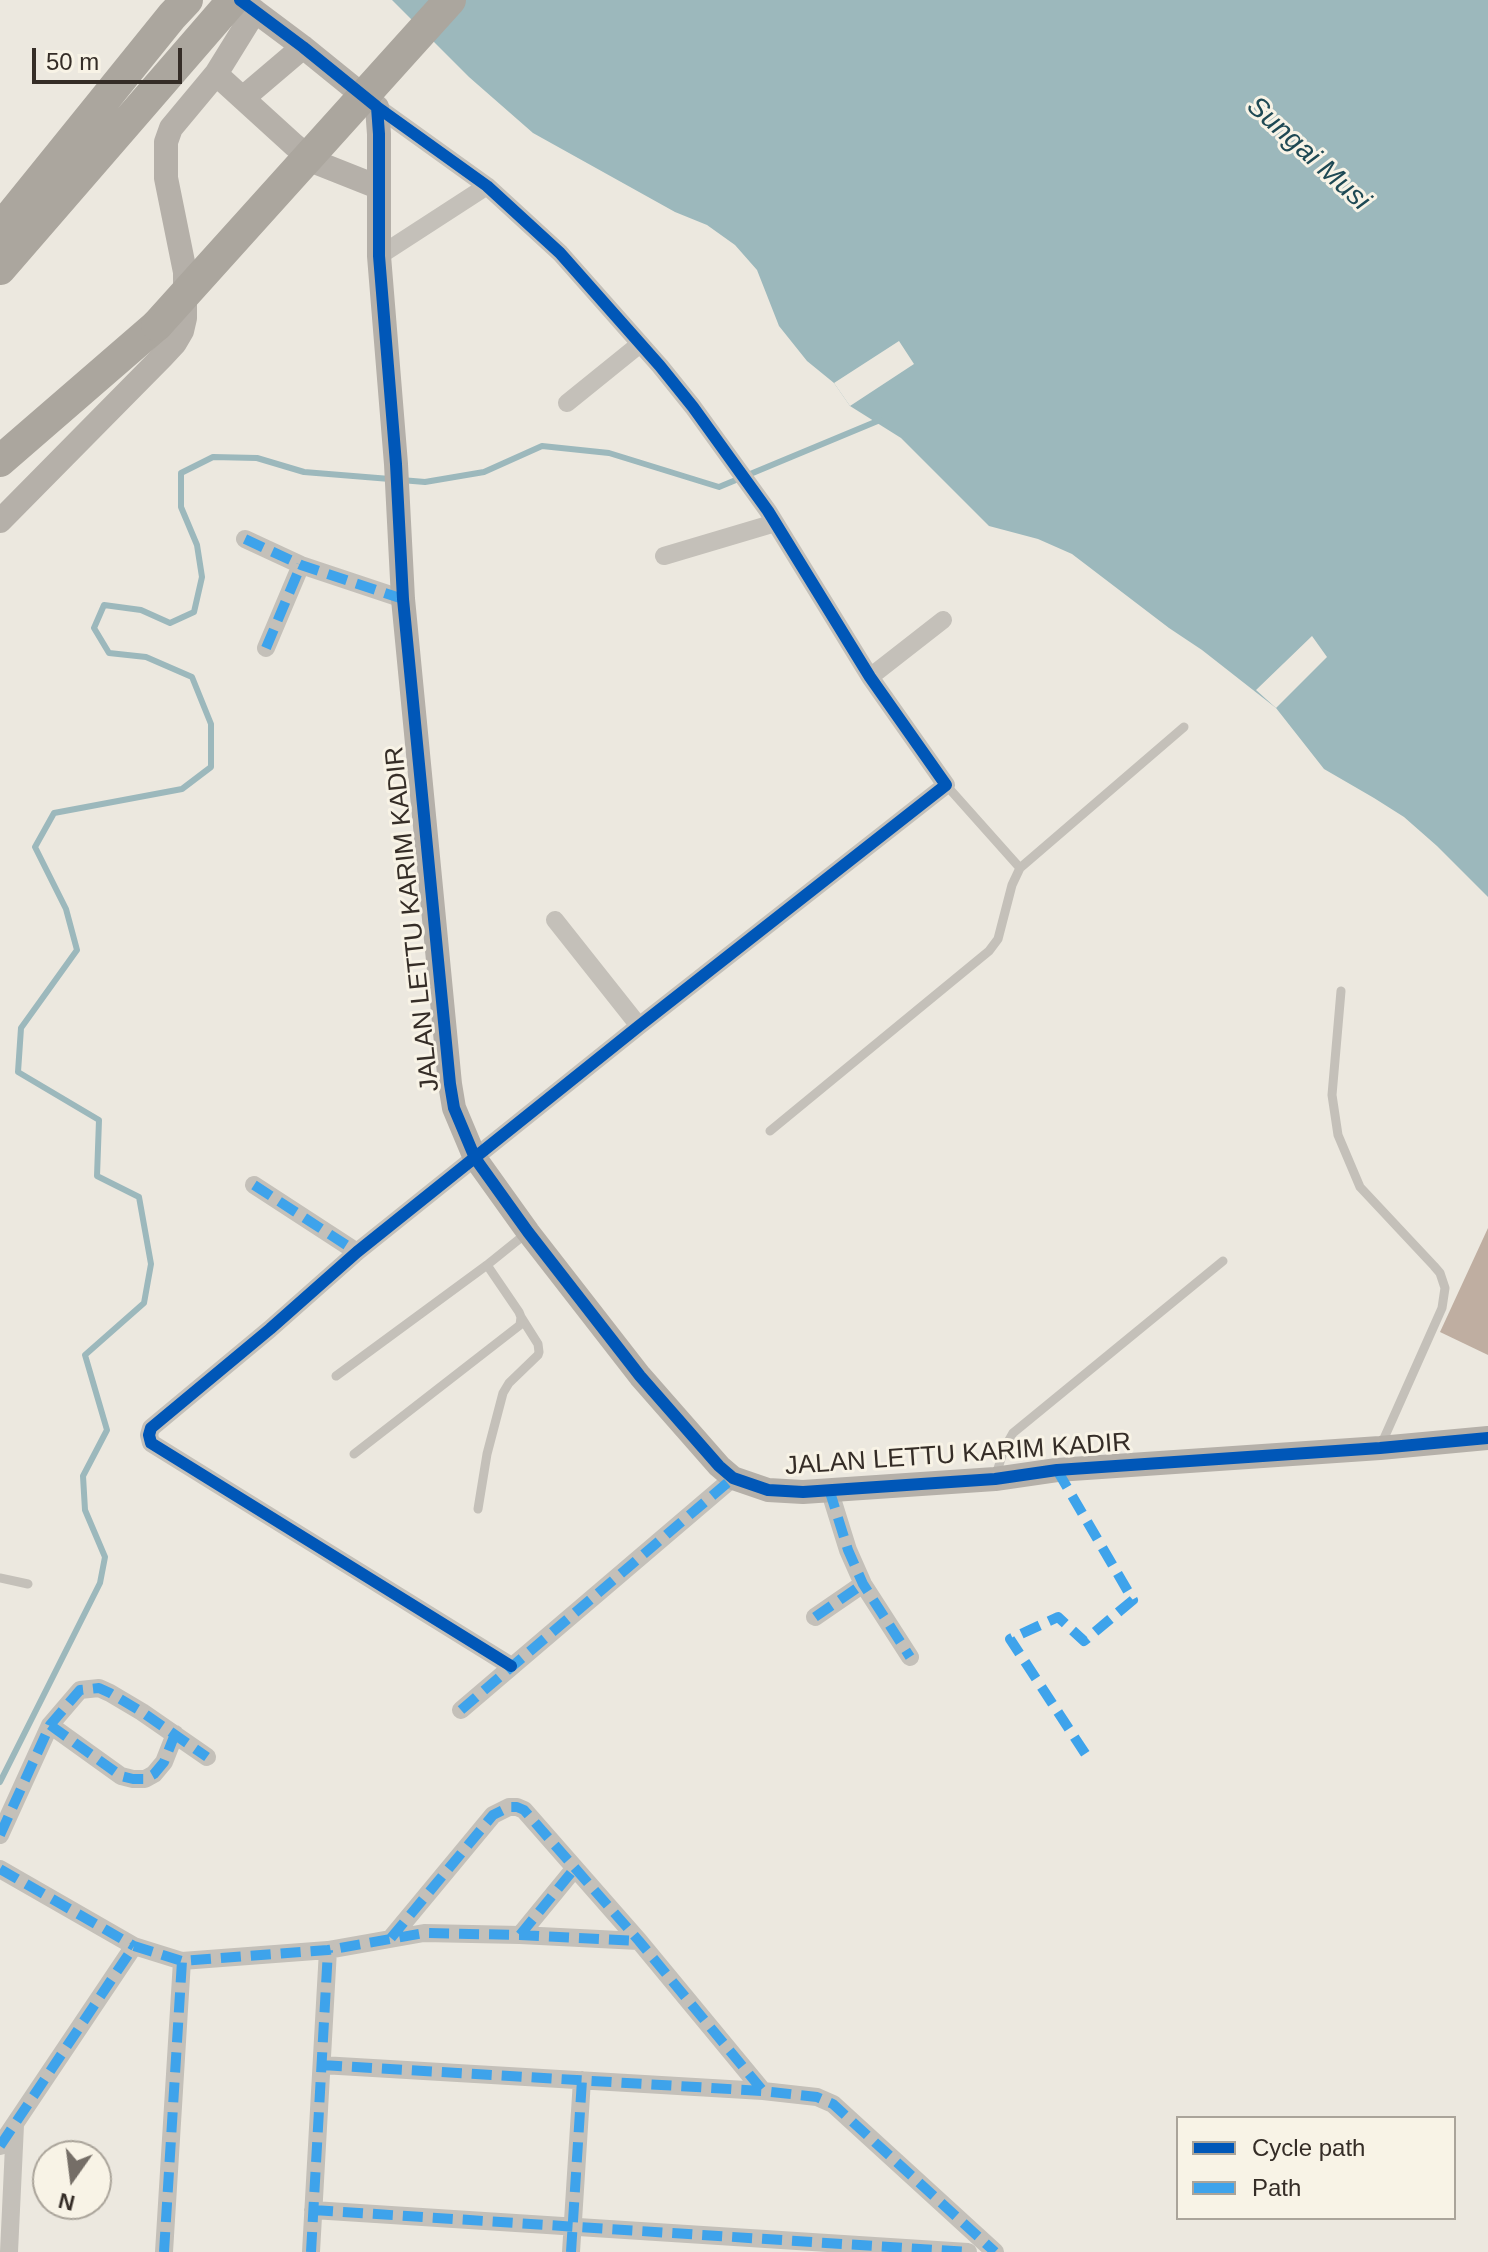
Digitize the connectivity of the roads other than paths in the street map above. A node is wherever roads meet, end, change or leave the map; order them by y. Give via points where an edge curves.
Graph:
1 (156, 0) edge
2 (187, 0) edge
3 (450, 0) edge
4 (243, 4) edge
5 (303, 47) junction
6 (146, 48) junction
7 (216, 74) junction
8 (243, 98) junction
9 (377, 107) junction
10 (487, 186) junction
11 (378, 187) junction
12 (0, 229) edge
13 (379, 256) junction
14 (0, 269) edge
15 (640, 344) junction
16 (567, 403) dead end
17 (0, 461) edge
18 (0, 521) edge
19 (775, 523) junction
20 (245, 539) dead end
21 (664, 556) dead end
22 (301, 565) junction
23 (403, 599) junction
24 (943, 620) dead end
25 (266, 648) dead end
26 (870, 677) junction
27 (1184, 727) dead end
28 (946, 785) junction
29 (1020, 868) junction
30 (555, 920) dead end
31 (1341, 991) dead end
32 (639, 1026) junction
33 (770, 1131) dead end
34 (475, 1158) junction
35 (254, 1185) dead end
36 (528, 1232) junction
37 (357, 1252) junction
38 (1223, 1261) dead end
39 (487, 1265) junction
40 (521, 1317) junction
41 (336, 1376) dead end
42 (1488, 1438) edge
43 (1380, 1448) junction
44 (354, 1454) dead end
45 (733, 1478) junction
46 (995, 1479) junction
47 (829, 1489) junction
48 (478, 1509) dead end
49 (0, 1578) edge
50 (28, 1584) dead end
51 (863, 1584) junction
52 (815, 1617) dead end
53 (910, 1657) dead end
54 (511, 1666) junction
55 (461, 1710) dead end
56 (50, 1725) junction
57 (175, 1734) junction
58 (207, 1757) dead end
59 (0, 1835) edge
60 (575, 1868) junction
61 (0, 1869) edge
62 (520, 1935) junction
63 (391, 1938) junction
64 (639, 1941) junction
65 (134, 1946) junction
66 (328, 1950) junction
67 (182, 1961) junction
68 (322, 2065) junction
69 (582, 2080) junction
70 (763, 2091) junction
71 (15, 2125) junction
72 (0, 2146) edge
73 (313, 2210) junction
74 (573, 2227) junction
75 (9, 2252) edge
76 (164, 2252) edge
77 (311, 2252) edge
78 (571, 2252) edge
79 (968, 2252) edge
80 (995, 2252) edge

1 - 6 highway
2 - 6 highway
3 - 17 highway, bridge via 157,325
4 - 5 street
4 - 7 street
4 - 14 highway via 199,38
5 - 8 street
5 - 9 street
6 - 12 highway
7 - 8 street
7 - 18 street via 171,128 166,142 166,178 185,272 182,331
8 - 11 street via 315,162
9 - 10 street
9 - 11 street, JALAN LETTU KARIM KADIR
10 - 13 street
10 - 15 street via 560,253
11 - 13 street, JALAN LETTU KARIM KADIR
13 - 23 street, JALAN LETTU KARIM KADIR
15 - 16 street
15 - 19 street via 693,407
19 - 21 street
19 - 26 street
20 - 22 street
22 - 23 street
22 - 25 street
23 - 34 street, JALAN LETTU KARIM KADIR via 450,1084
24 - 26 street
26 - 28 street
27 - 29 lane
28 - 29 lane
28 - 32 street
29 - 33 lane via 998,939 989,951
30 - 32 street
31 - 43 lane via 1332,1095 1338,1135 1360,1187 1440,1273 1445,1288 1442,1308
32 - 34 street
34 - 36 street, JALAN LETTU KARIM KADIR
34 - 37 street
35 - 37 street
36 - 39 lane
36 - 45 street, JALAN LETTU KARIM KADIR via 640,1376
37 - 54 street via 151,1428 151,1443
38 - 46 lane via 1013,1433
39 - 40 lane
39 - 41 lane
40 - 44 lane via 517,1327
40 - 48 lane via 539,1352 503,1393
42 - 43 street, JALAN LETTU KARIM KADIR
43 - 46 street, JALAN LETTU KARIM KADIR
45 - 47 street, JALAN LETTU KARIM KADIR via 768,1490
45 - 54 street
46 - 47 street, JALAN LETTU KARIM KADIR
47 - 51 street
49 - 50 lane
51 - 52 street
51 - 53 street
54 - 55 street
56 - 57 street via 80,1690 99,1688
56 - 57 street via 121,1776 133,1779 154,1774
56 - 59 street
57 - 58 street
60 - 62 street
60 - 63 street via 524,1810 500,1810
60 - 64 street
61 - 65 street
62 - 63 street via 424,1933
62 - 64 street
63 - 66 street
64 - 70 street
65 - 67 street
65 - 71 street
66 - 67 street
66 - 68 street
67 - 76 street
68 - 69 street
68 - 73 street
69 - 70 street
69 - 74 street
70 - 80 street via 809,2095 833,2104
71 - 72 street
71 - 75 street
73 - 74 street
73 - 77 street
74 - 78 street
74 - 79 street

